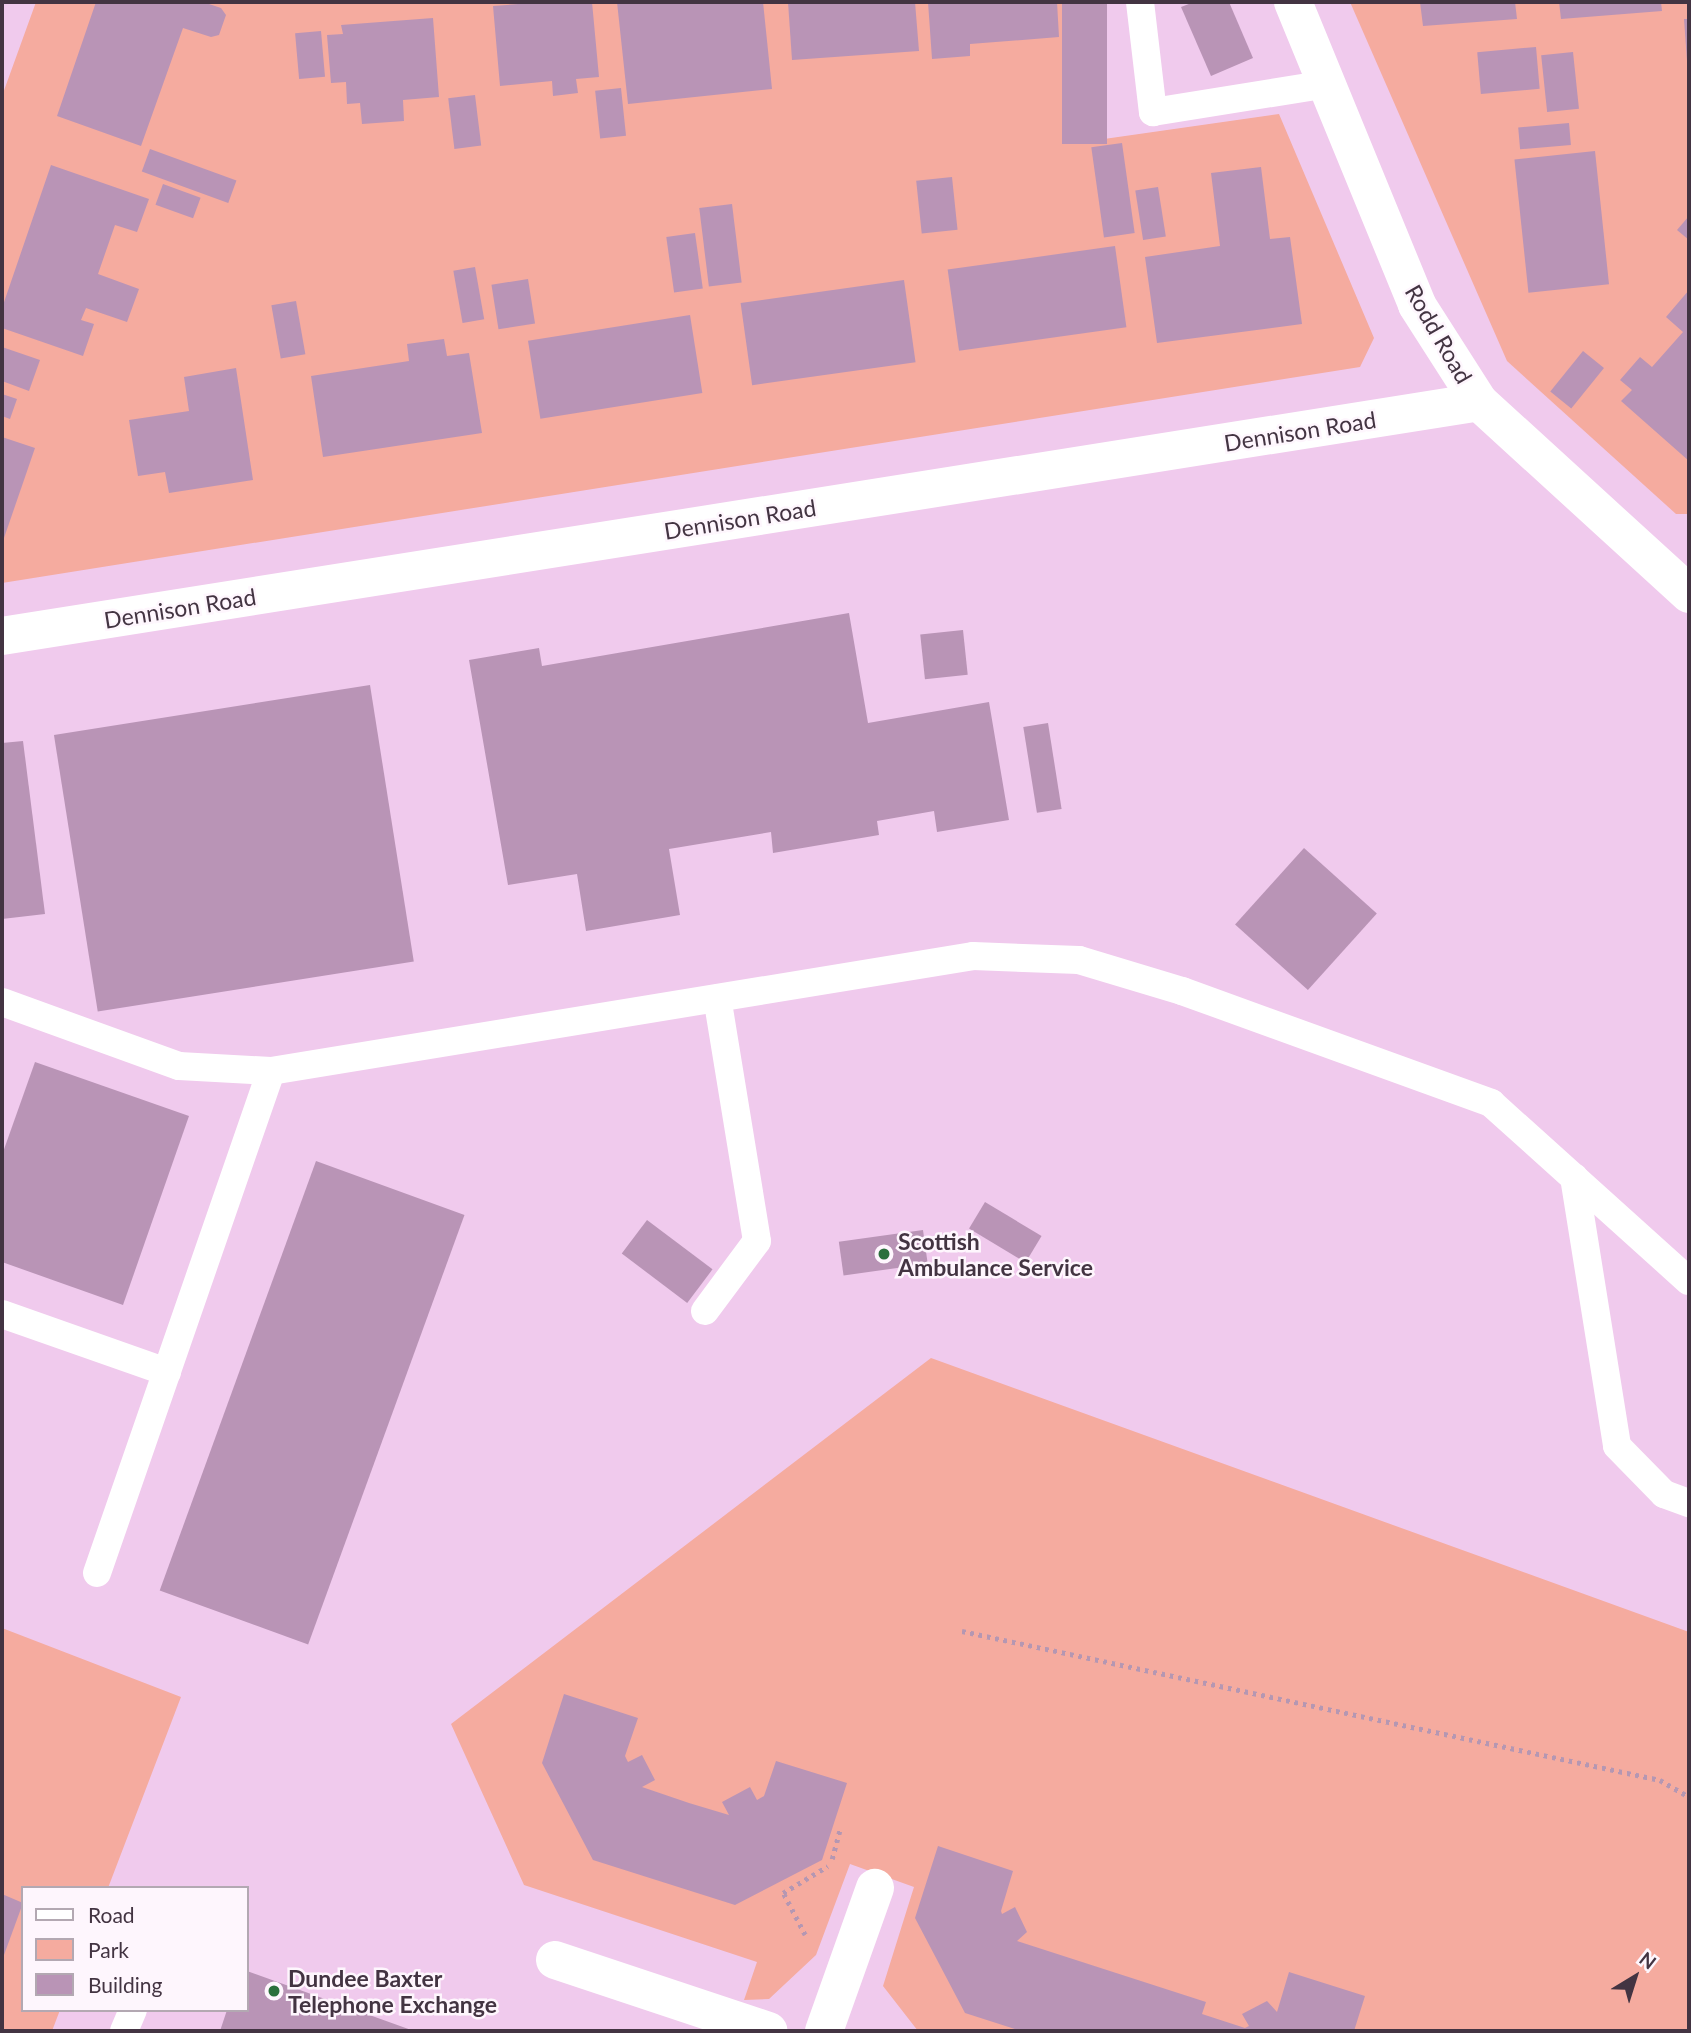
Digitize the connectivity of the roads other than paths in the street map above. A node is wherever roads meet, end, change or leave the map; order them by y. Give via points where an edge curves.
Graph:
1 (1140, 2) edge
2 (1293, 2) edge
3 (1327, 84) junction
4 (1479, 402) junction
5 (1689, 594) edge
6 (2, 636) edge
7 (717, 998) junction
8 (2, 1002) edge
9 (271, 1071) junction
10 (1574, 1177) junction
11 (1689, 1281) edge
12 (705, 1311) dead end
13 (2, 1314) edge
14 (167, 1371) junction
15 (1689, 1503) edge
16 (97, 1573) dead end
17 (875, 1888) dead end
18 (555, 1960) dead end
19 (132, 2012) edge
20 (124, 2031) edge
21 (768, 2031) edge
22 (824, 2031) edge

1 - 3 lane via 1153,112
2 - 3 street, Rodd Road
3 - 4 street, Rodd Road via 1417,305
4 - 5 street, Rodd Road
4 - 6 street, Dennison Road
7 - 9 lane
7 - 10 lane via 973,956 1079,960 1182,991 1491,1103
7 - 12 lane via 757,1241
8 - 9 lane via 179,1066
9 - 14 lane
10 - 11 lane
10 - 15 lane via 1617,1447 1664,1494
13 - 14 lane
14 - 16 lane
17 - 22 street
18 - 21 street
19 - 20 lane

